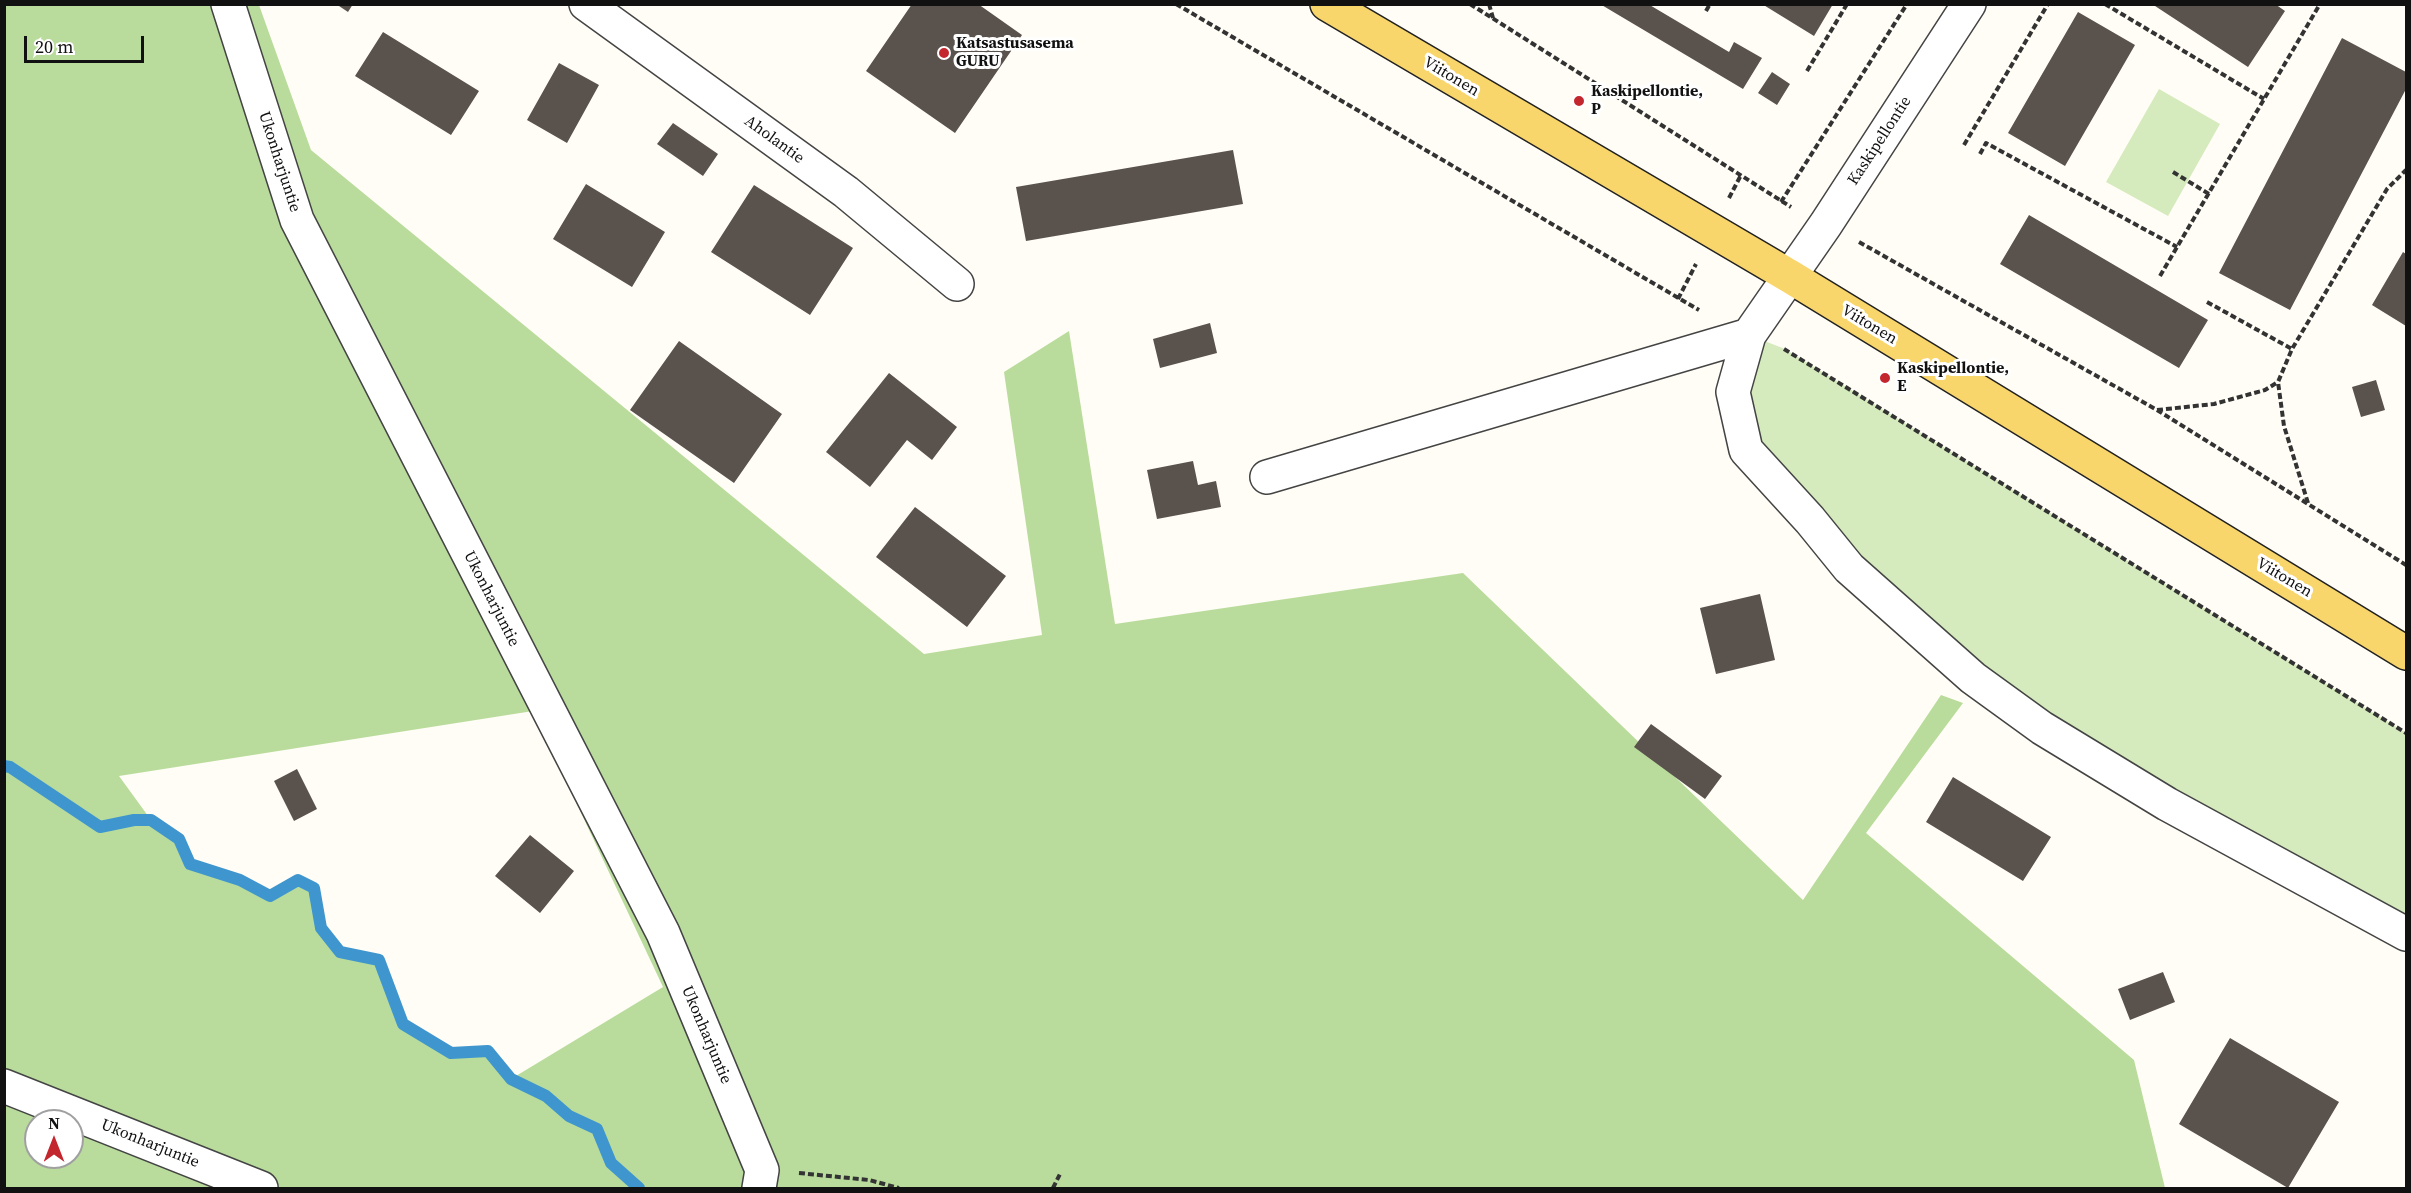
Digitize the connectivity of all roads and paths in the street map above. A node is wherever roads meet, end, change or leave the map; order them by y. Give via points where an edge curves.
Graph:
1 (228, 4) edge
2 (586, 4) edge
3 (1176, 4) edge
4 (1328, 4) edge
5 (1470, 4) edge
6 (1489, 4) edge
7 (1710, 4) edge
8 (1847, 4) edge
9 (1907, 4) edge
10 (1969, 4) edge
11 (2048, 4) edge
12 (2104, 4) edge
13 (2320, 4) edge
14 (1706, 11) dead end
15 (1493, 18) junction
16 (1807, 71) dead end
17 (2264, 99) junction
18 (1964, 146) dead end
19 (1980, 154) dead end
20 (2406, 170) edge
21 (2173, 172) dead end
22 (2209, 194) junction
23 (1781, 202) junction
24 (1826, 224) junction
25 (2177, 247) junction
26 (2160, 276) dead end
27 (1791, 277) junction
28 (957, 284) dead end
29 (2207, 302) dead end
30 (1749, 335) junction
31 (2292, 349) junction
32 (2278, 382) junction
33 (2157, 410) junction
34 (1267, 477) dead end
35 (2308, 503) junction
36 (2406, 565) edge
37 (2406, 653) edge
38 (2406, 733) edge
39 (2406, 934) edge
40 (4, 1086) edge
41 (1061, 1172) dead end
42 (761, 1179) edge
43 (261, 1188) edge
44 (899, 1188) edge
45 (1053, 1188) edge

1 - 42 street, Ukonharjuntie via 297,220 663,933
2 - 28 street, Aholantie via 846,192
3 - 30 path via 1678,299
4 - 27 main road, Viitonen
5 - 15 path
6 - 15 path
7 - 14 path
8 - 16 path
9 - 23 path
10 - 24 street, Kaskipellontie
11 - 18 path
12 - 17 path
13 - 17 path
15 - 23 path
17 - 22 path
19 - 25 path via 1986,143
20 - 31 path via 2387,189
21 - 22 path
22 - 25 path
23 - 24 path
24 - 27 street, Kaskipellontie
24 - 33 path
25 - 26 path
27 - 30 street, Kaskipellontie
27 - 37 main road, Viitonen
29 - 31 path
30 - 34 street
30 - 38 path via 1785,350
30 - 39 street, Kaskipellontie via 1732,392 1746,450 1849,568 1973,678 2042,728 2167,804
31 - 32 path
32 - 33 path via 2265,390 2214,404
32 - 35 path via 2284,426
33 - 35 path
35 - 36 path
40 - 43 street, Ukonharjuntie
41 - 45 path
42 - 44 path via 869,1180

